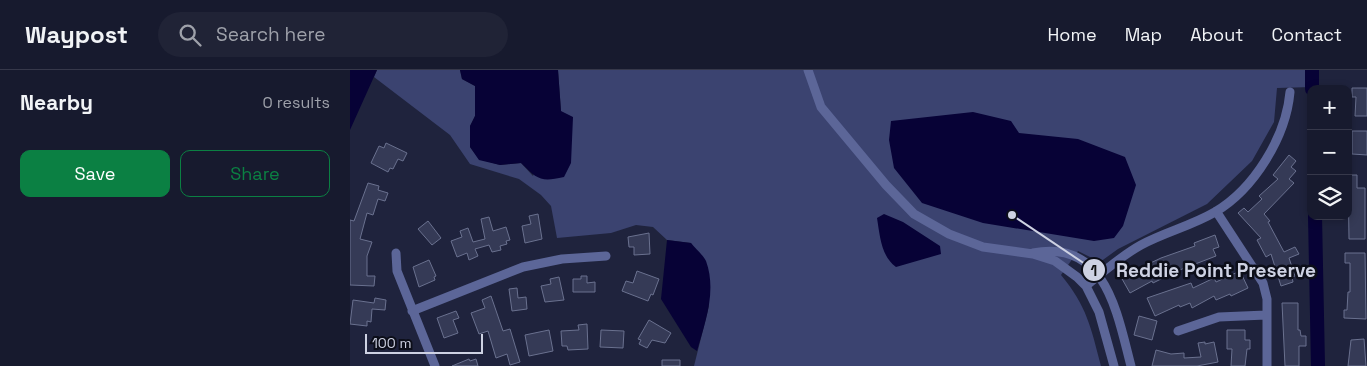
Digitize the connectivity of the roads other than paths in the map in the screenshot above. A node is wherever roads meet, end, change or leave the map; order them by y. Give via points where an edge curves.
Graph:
1 (808, 70) edge
2 (1290, 92) dead end
3 (1216, 211) junction
4 (396, 253) dead end
5 (1033, 254) junction
6 (606, 256) dead end
7 (1100, 274) junction
8 (1086, 286) junction
9 (412, 311) junction
10 (1266, 315) junction
11 (1178, 331) dead end
12 (435, 366) edge
13 (1114, 366) edge
14 (1131, 366) edge
15 (1267, 366) edge

1 - 5 street via 821,107 914,214 949,234 983,247
2 - 3 street via 1286,116 1273,149 1243,188
3 - 7 street via 1139,246
3 - 10 street via 1259,276 1265,291
4 - 9 street via 397,271
5 - 7 street via 1064,252 1077,257
5 - 8 street via 1055,261
6 - 9 street via 562,259 523,267
7 - 8 street
7 - 14 street via 1113,302
8 - 13 street via 1099,312
9 - 12 street
10 - 11 street via 1219,317
10 - 15 street

